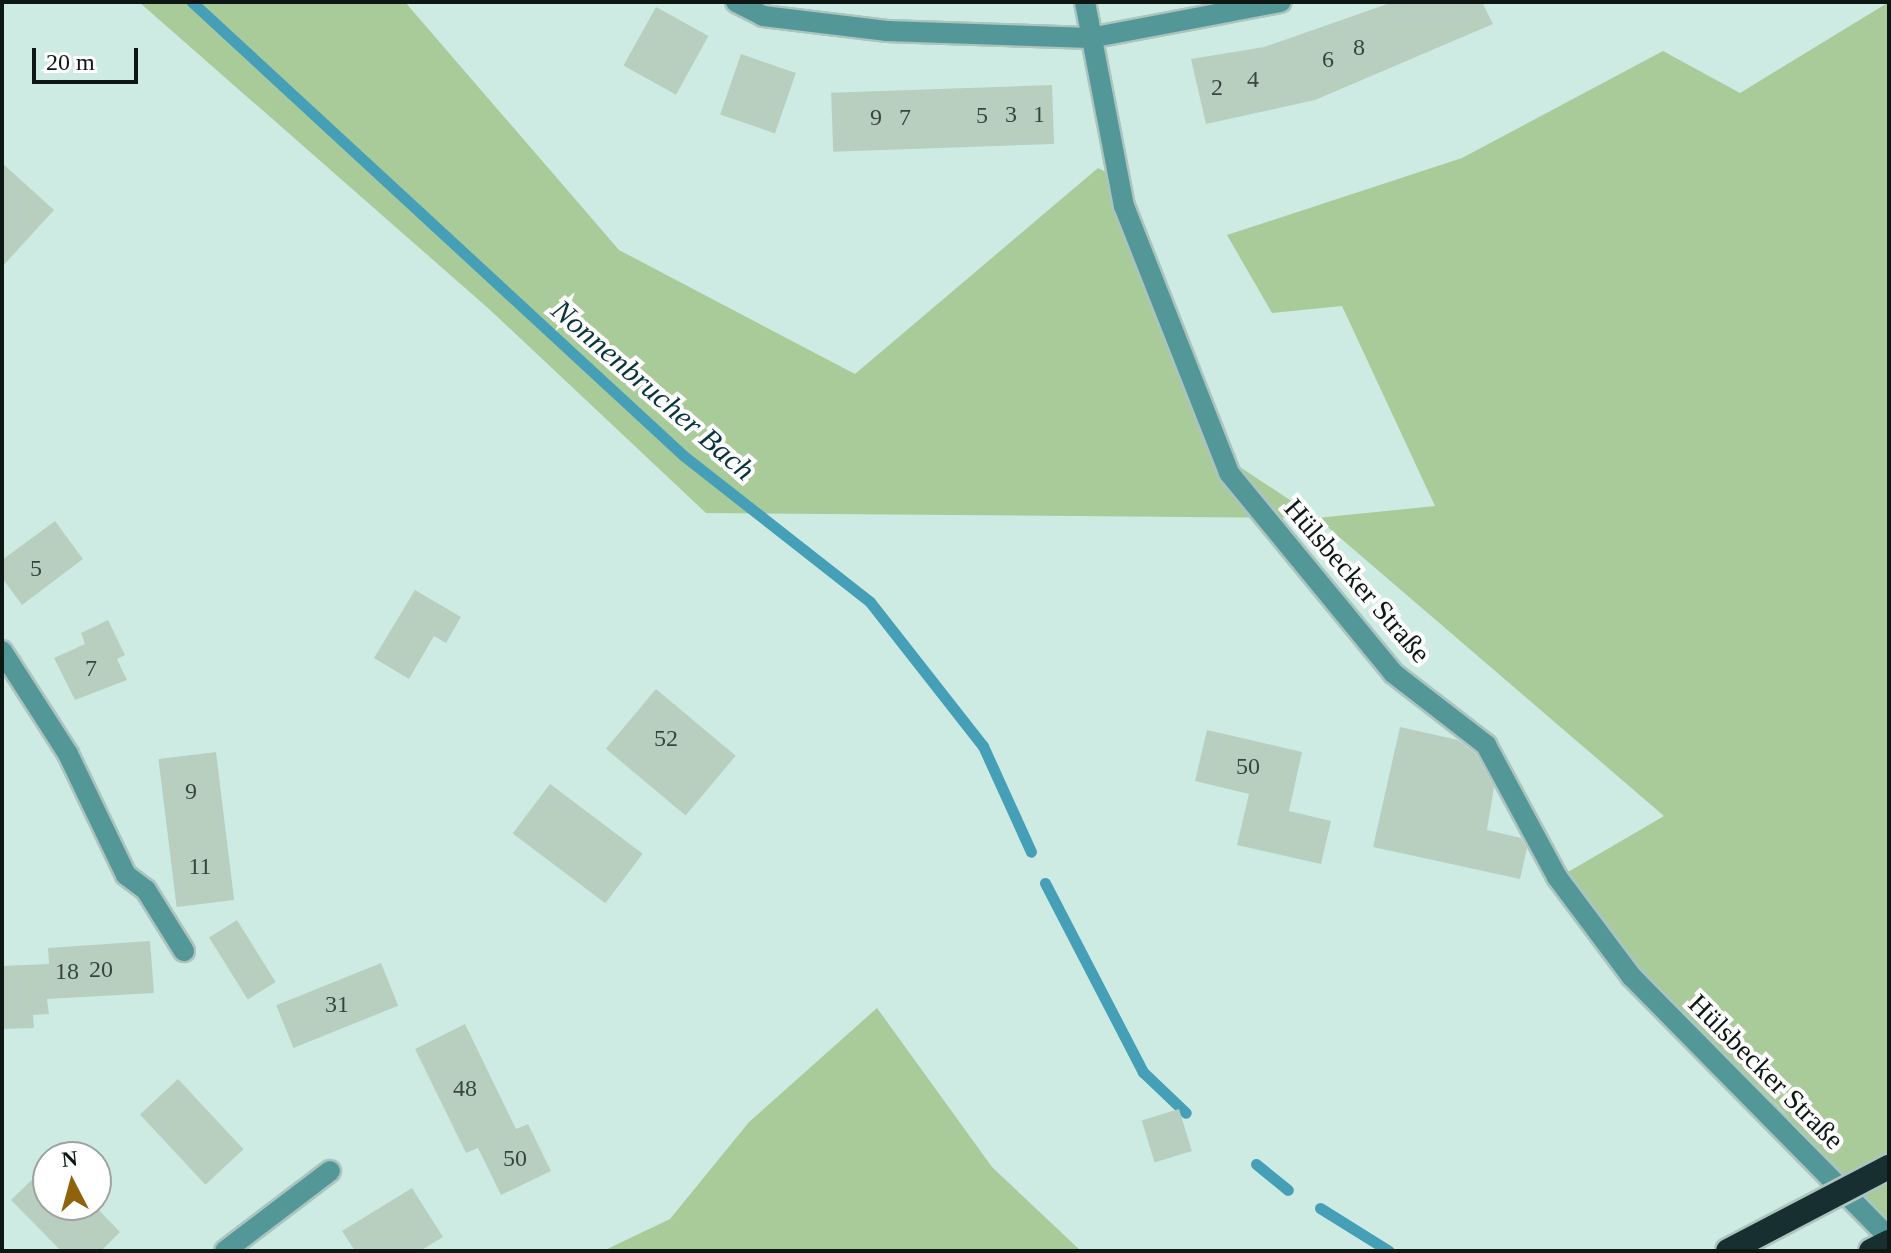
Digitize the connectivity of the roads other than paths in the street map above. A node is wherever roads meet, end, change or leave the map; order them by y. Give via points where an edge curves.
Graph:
1 (736, 2) edge
2 (1085, 2) edge
3 (1281, 2) edge
4 (1090, 38) junction
5 (2, 651) edge
6 (184, 951) dead end
7 (1889, 1167) edge
8 (330, 1171) dead end
9 (1889, 1240) edge
10 (225, 1251) edge
11 (1728, 1251) edge
12 (1871, 1251) edge

1 - 4 street via 763,16 887,31
2 - 4 street, Hülsbecker Straße
3 - 4 street
4 - 9 street, Hülsbecker Straße via 1124,206 1229,473 1393,673 1486,745 1557,877 1631,976
5 - 6 street via 68,754 126,875 146,890
7 - 11 highway, bridge
8 - 10 street
9 - 12 highway

